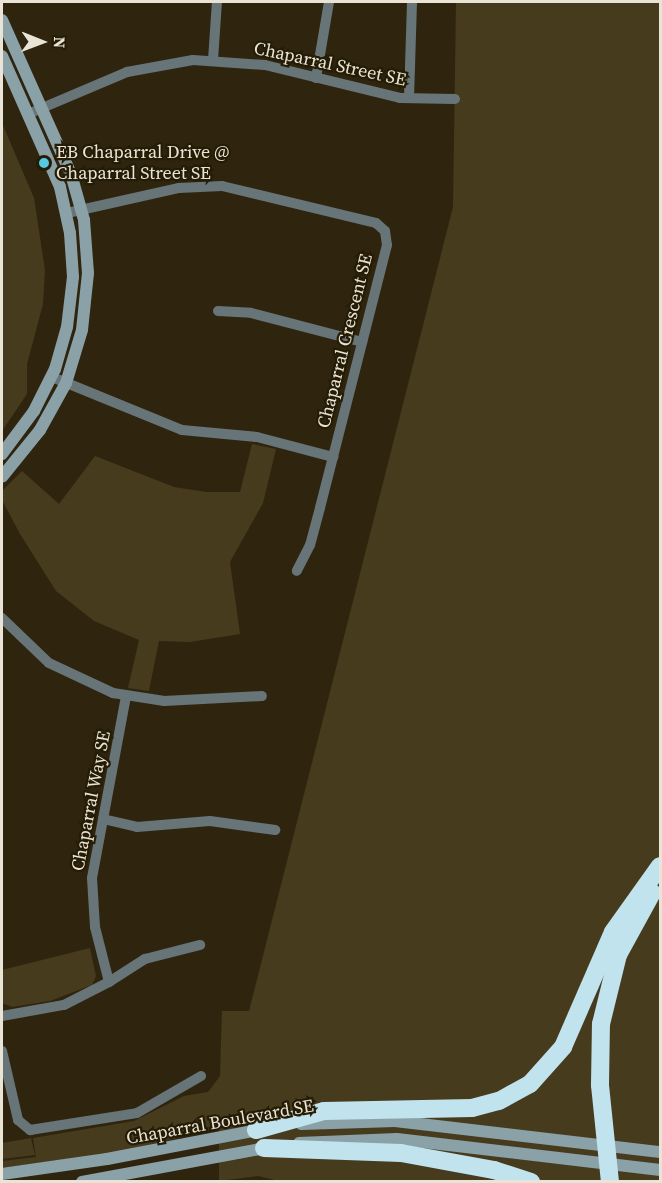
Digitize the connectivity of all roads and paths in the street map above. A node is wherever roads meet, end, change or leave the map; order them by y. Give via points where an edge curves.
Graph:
1 (218, 2) edge
2 (329, 2) edge
3 (412, 2) edge
4 (2, 20) edge
5 (2, 56) edge
6 (213, 60) junction
7 (316, 78) junction
8 (409, 98) junction
9 (455, 99) dead end
10 (42, 108) junction
11 (28, 114) junction
12 (81, 210) junction
13 (67, 213) junction
14 (218, 311) dead end
15 (362, 342) junction
16 (52, 377) junction
17 (66, 382) junction
18 (2, 454) edge
19 (333, 457) junction
20 (2, 477) edge
21 (297, 571) dead end
22 (3, 624) edge
23 (262, 696) dead end
24 (126, 697) junction
25 (103, 819) junction
26 (275, 830) dead end
27 (660, 866) edge
28 (660, 882) edge
29 (200, 945) dead end
30 (109, 982) junction
31 (2, 1016) edge
32 (2, 1051) edge
33 (201, 1076) dead end
34 (256, 1130) junction
35 (606, 1146) junction
36 (264, 1148) junction
37 (660, 1152) edge
38 (660, 1170) edge
39 (609, 1173) edge
40 (2, 1174) edge
41 (82, 1182) edge
42 (531, 1182) edge

1 - 6 street
2 - 7 street
3 - 8 street
4 - 10 main road
5 - 11 main road
6 - 7 street, Chaparral Street SE via 265,65
6 - 10 street, Chaparral Street SE via 138,69
7 - 8 street, Chaparral Street SE
8 - 9 street, Chaparral Street SE
10 - 11 street, Chaparral Street SE
10 - 12 main road via 68,166
11 - 13 main road
12 - 13 street, Chaparral Crescent SE
12 - 15 street, Chaparral Crescent SE via 179,188 212,185 247,190 375,223 385,231 387,244
12 - 17 main road via 88,252 87,292 80,340
13 - 16 main road via 73,292
14 - 15 street via 250,313
15 - 19 street, Chaparral Crescent SE
16 - 17 street, Chaparral Crescent SE
16 - 18 main road via 34,411
17 - 19 street, Chaparral Crescent SE via 182,430 251,436
17 - 20 main road via 40,430
19 - 21 street via 310,545
22 - 24 street via 65,673
23 - 24 street via 176,701
24 - 25 street, Chaparral Way SE via 118,758
25 - 26 street via 137,827 210,821
25 - 30 street, Chaparral Way SE via 94,856 92,893 95,927
27 - 34 highway via 613,932 563,1047 531,1084 499,1101 472,1108 324,1111
28 - 35 highway via 624,941 605,999 599,1060
29 - 30 street via 145,959
30 - 31 street via 64,1005
32 - 33 street via 16,1115 25,1128 39,1130 131,1115 158,1104
34 - 35 main road, Chaparral Boulevard SE via 376,1120
34 - 40 main road, Chaparral Boulevard SE via 152,1152
35 - 37 main road, Chaparral Boulevard SE
35 - 39 highway
36 - 39 main road, Chaparral Boulevard SE via 318,1140 384,1139
36 - 41 main road, Chaparral Boulevard SE
36 - 42 highway via 401,1153 494,1170
38 - 39 main road, Chaparral Boulevard SE

